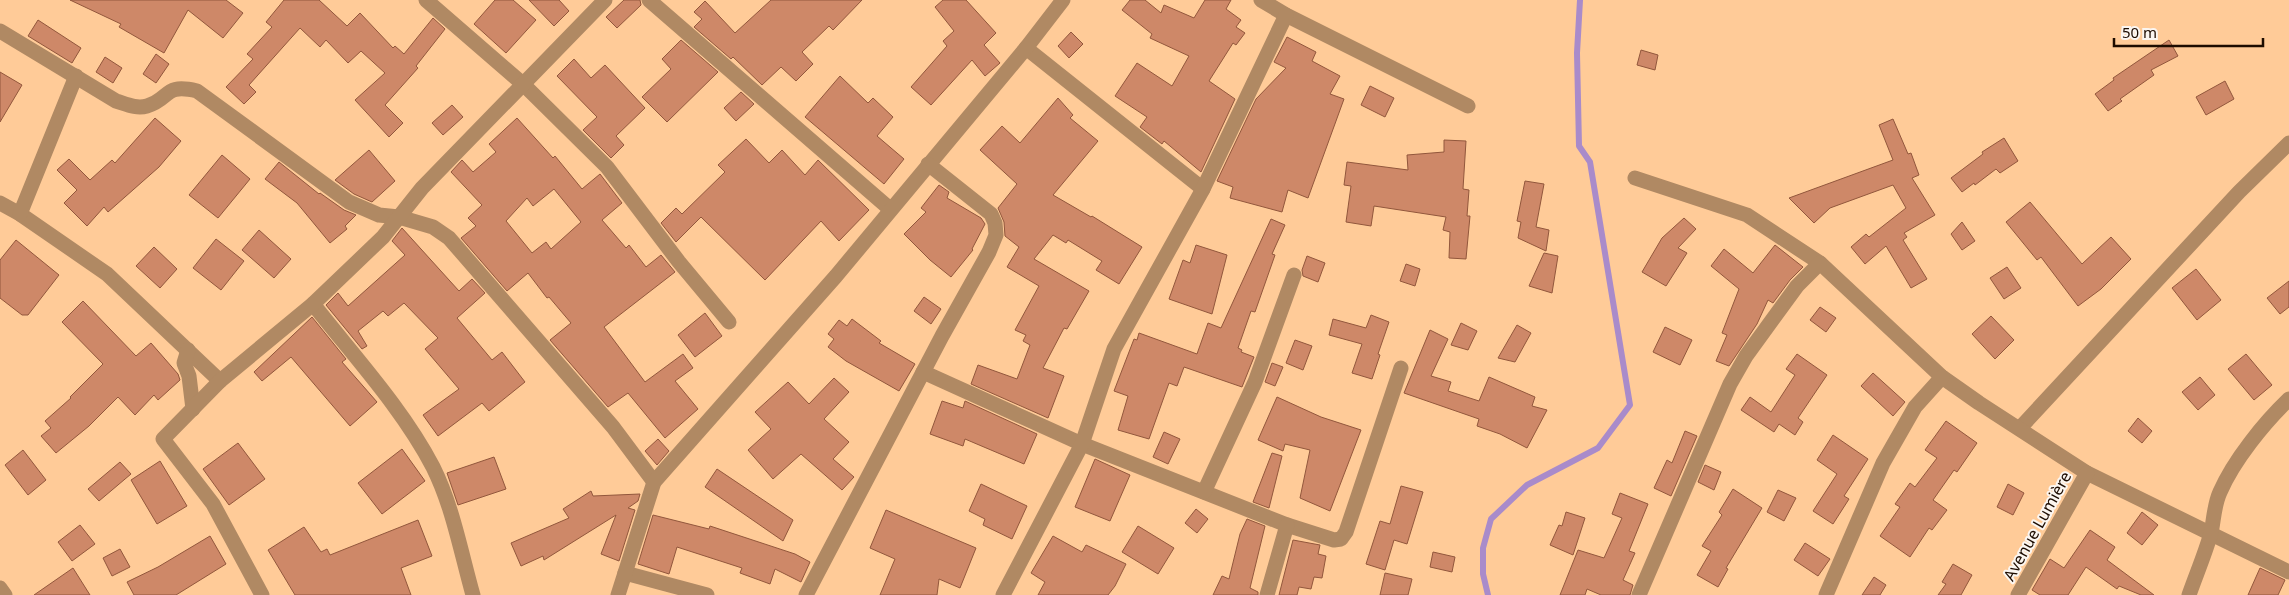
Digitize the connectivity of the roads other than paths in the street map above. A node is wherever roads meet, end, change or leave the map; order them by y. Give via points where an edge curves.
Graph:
1 (426, 0) edge
2 (606, 0) edge
3 (649, 0) edge
4 (1063, 0) edge
5 (1261, 0) edge
6 (1286, 15) junction
7 (0, 31) edge
8 (1026, 48) junction
9 (76, 76) junction
10 (524, 85) junction
11 (1468, 106) dead end
12 (2289, 143) edge
13 (928, 164) junction
14 (1635, 178) dead end
15 (1203, 189) junction
16 (0, 203) edge
17 (890, 209) junction
18 (20, 214) junction
19 (399, 217) junction
20 (1820, 263) junction
21 (1294, 275) dead end
22 (313, 304) junction
23 (729, 322) dead end
24 (188, 350) junction
25 (1401, 368) dead end
26 (923, 372) junction
27 (1942, 378) junction
28 (220, 381) junction
29 (2289, 399) edge
30 (192, 409) junction
31 (2020, 428) junction
32 (1082, 444) junction
33 (2087, 473) junction
34 (654, 482) junction
35 (1204, 492) junction
36 (1287, 525) junction
37 (2211, 532) junction
38 (2289, 572) edge
39 (626, 574) junction
40 (0, 588) edge
41 (5, 595) edge
42 (262, 595) edge
43 (473, 595) edge
44 (618, 595) edge
45 (707, 595) edge
46 (806, 595) edge
47 (1002, 595) edge
48 (1267, 595) edge
49 (1639, 595) edge
50 (1826, 595) edge
51 (2018, 595) edge
52 (2189, 595) edge

1 - 10 street
2 - 10 street
3 - 17 street
4 - 8 street
5 - 6 street
6 - 11 street
6 - 15 street
7 - 9 street
8 - 13 street
8 - 15 street
9 - 18 street
9 - 19 street via 116,101 133,106 148,106 172,89 197,91 349,202 379,215
10 - 19 street via 422,188
10 - 23 street via 607,167
12 - 31 street via 2239,192
13 - 17 street
13 - 26 street via 991,214 996,235
14 - 20 street via 1747,215
15 - 32 street via 1114,349
16 - 18 street
17 - 34 street via 836,276
18 - 24 street via 107,274
19 - 22 street via 383,238
19 - 34 street via 433,228 463,251 613,427
20 - 27 street
20 - 49 street via 1797,286 1746,356 1730,384
21 - 35 street via 1255,382
22 - 28 street
22 - 43 street via 400,416 432,467 444,493
24 - 28 street
24 - 30 street via 184,362 189,376
25 - 36 street via 1352,517 1341,539 1334,540
26 - 32 street
26 - 46 street
27 - 31 street
27 - 50 street via 1912,413 1883,463
28 - 30 street
29 - 37 street via 2243,454 2221,490 2214,506
30 - 42 street via 163,439 212,504
31 - 33 street
32 - 35 street
32 - 47 street
33 - 37 street
33 - 51 street, Avenue Lumière
34 - 39 street
35 - 36 street
36 - 48 street
37 - 38 street
37 - 52 street
39 - 44 street
39 - 45 street
40 - 41 street

